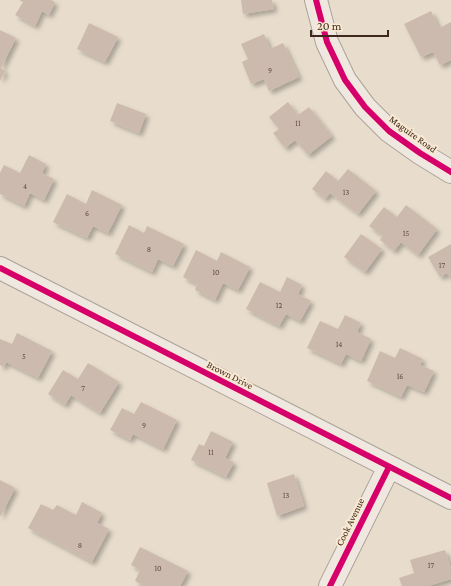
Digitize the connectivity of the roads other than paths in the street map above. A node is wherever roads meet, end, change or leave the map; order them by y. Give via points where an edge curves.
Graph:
1 (316, 0) edge
2 (451, 172) edge
3 (0, 268) edge
4 (389, 467) junction
5 (451, 498) edge
6 (330, 586) edge

1 - 2 street, Maguire Road via 327,42 345,80 365,107 390,131
3 - 4 street, Brown Drive
4 - 5 street, Brown Drive
4 - 6 street, Cook Avenue

